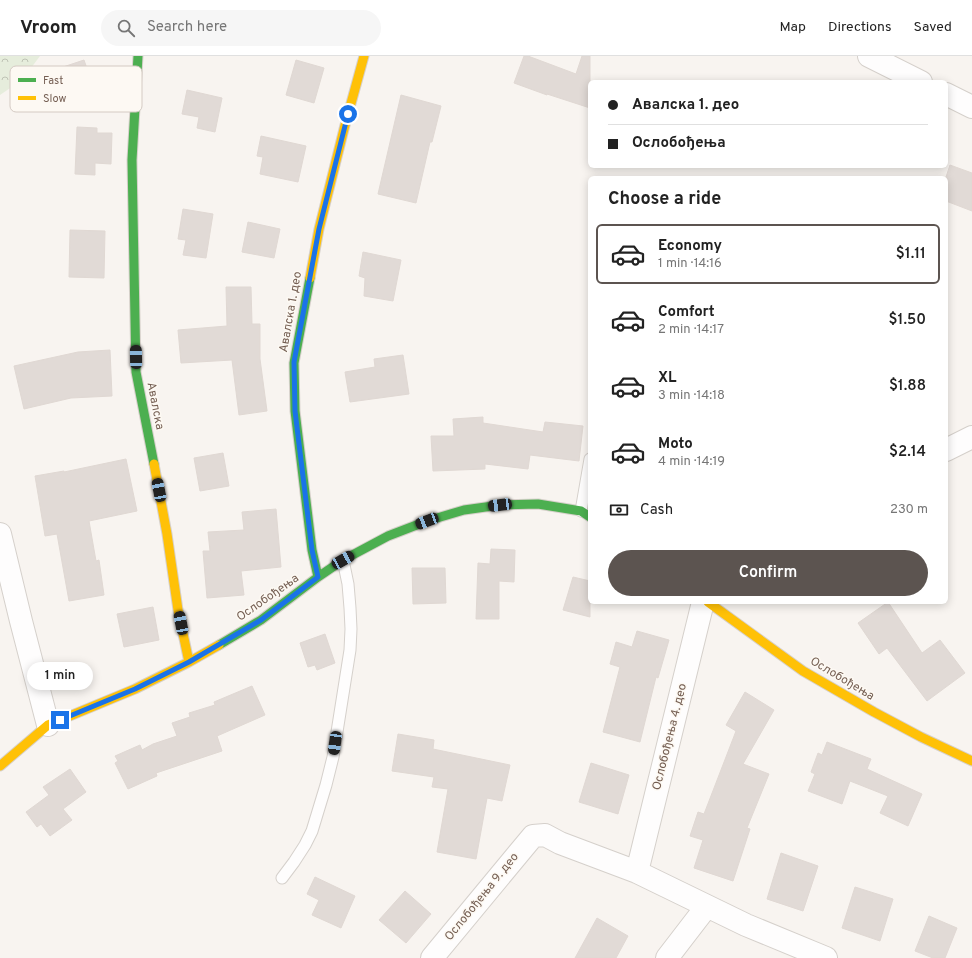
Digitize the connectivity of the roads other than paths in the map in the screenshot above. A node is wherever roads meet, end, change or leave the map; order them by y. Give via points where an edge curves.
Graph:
1 (138, 56) edge
2 (364, 56) edge
3 (868, 56) edge
4 (137, 66) edge
5 (917, 80) edge
6 (948, 95) edge
7 (972, 107) edge
8 (135, 112) edge
9 (972, 437) edge
10 (948, 449) edge
11 (588, 486) edge
12 (586, 514) edge
13 (0, 534) edge
14 (343, 560) junction
15 (318, 577) junction
16 (703, 604) edge
17 (711, 604) edge
18 (189, 662) junction
19 (48, 725) junction
20 (972, 762) edge
21 (0, 766) edge
22 (637, 872) junction
23 (282, 878) dead end
24 (707, 906) junction
25 (432, 958) edge
26 (667, 958) edge
27 (826, 958) edge

1 - 4 street, Авалска
2 - 15 street, Авалска 1. део via 319,229 294,362 295,411 312,550
3 - 5 street
6 - 7 street
8 - 18 street, Авалска via 132,160 136,372
9 - 10 street
11 - 12 lane
12 - 14 street, Ослобођења via 538,504 500,505 464,510 388,536
13 - 19 street
14 - 15 street, Ослобођења
14 - 23 lane via 350,608 350,650 333,757 312,830 298,857
15 - 18 street, Ослобођења via 261,620
16 - 22 street, Ослобођења 4. део
17 - 20 street, Ослобођења via 803,670 840,693
18 - 19 street, Ослобођења via 135,689
19 - 21 street, Ослобођења
22 - 24 street
22 - 25 street, Ослобођења 9. део via 545,835 533,836
24 - 26 street
24 - 27 street

